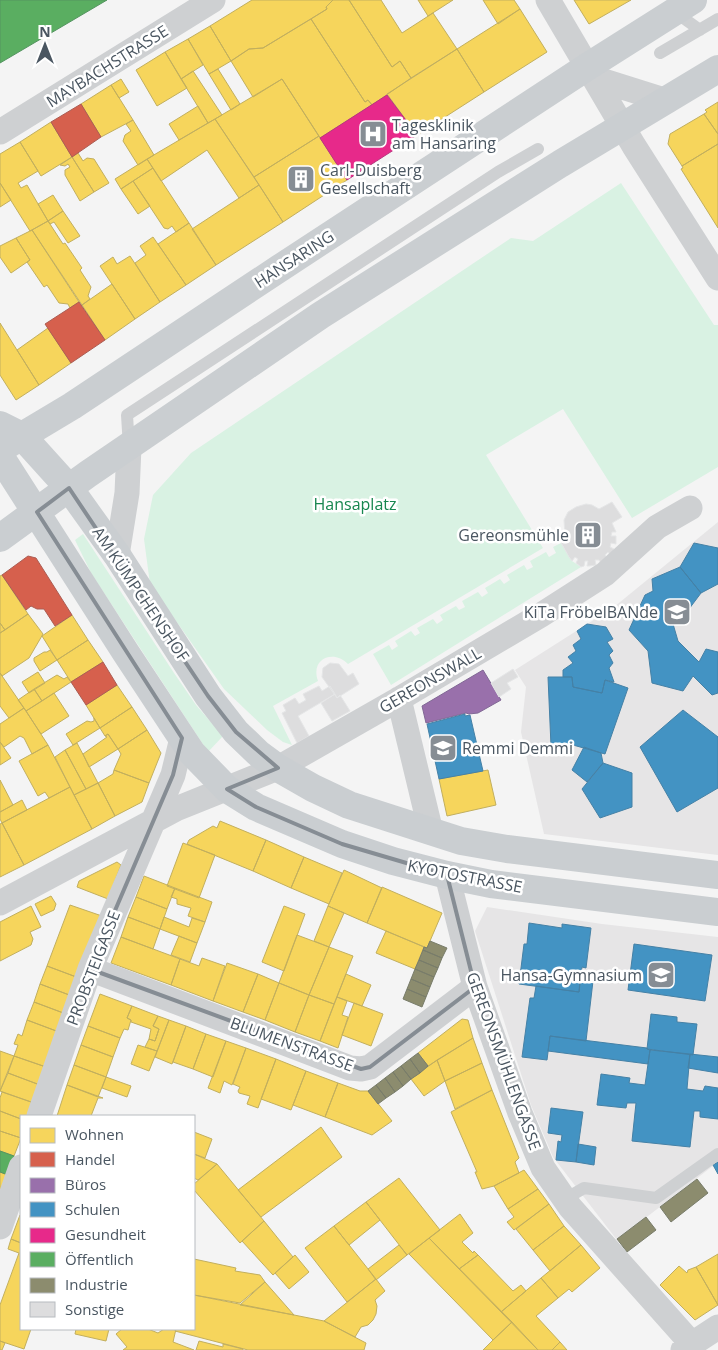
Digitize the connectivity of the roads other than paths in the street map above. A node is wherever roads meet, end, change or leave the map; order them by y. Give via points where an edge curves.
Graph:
1 (213, 0) edge
2 (548, 0) edge
3 (684, 6) edge
4 (718, 19) edge
5 (700, 30) junction
6 (660, 54) dead end
7 (718, 69) edge
8 (590, 72) junction
9 (667, 101) junction
10 (623, 126) junction
11 (0, 132) edge
12 (538, 148) dead end
13 (505, 184) junction
14 (718, 278) edge
15 (18, 436) edge
16 (129, 446) junction
17 (5, 478) edge
18 (69, 488) junction
19 (690, 508) dead end
20 (37, 512) junction
21 (0, 538) edge
22 (117, 555) junction
23 (399, 699) junction
24 (182, 738) junction
25 (278, 768) junction
26 (227, 789) junction
27 (152, 821) junction
28 (431, 832) junction
29 (447, 875) junction
30 (718, 875) edge
31 (0, 903) edge
32 (718, 912) edge
33 (90, 969) junction
34 (475, 987) junction
35 (39, 1115) edge
36 (718, 1154) edge
37 (20, 1169) edge
38 (565, 1199) junction
39 (0, 1227) edge
40 (718, 1327) edge
41 (687, 1347) edge

1 - 11 street, MAYBACHSTRASSE
2 - 8 street
3 - 5 lane
3 - 8 main road, HANSARING
4 - 5 lane
5 - 6 lane
7 - 9 main road
8 - 9 street
8 - 10 street
8 - 15 main road, HANSARING
9 - 10 main road
10 - 13 main road
10 - 14 street
12 - 13 lane
13 - 16 main road
15 - 17 main road via 24,451
15 - 18 main road, AM KÜMPCHENSHOF
15 - 20 main road
16 - 18 main road
16 - 22 street via 127,493
17 - 20 main road
18 - 20 main road
18 - 22 main road, AM KÜMPCHENSHOF
19 - 23 street, GEREONSWALL via 657,527 605,574
20 - 21 main road
20 - 24 main road
22 - 25 main road, AM KÜMPCHENSHOF via 208,696 236,732
23 - 25 street, GEREONSWALL
23 - 28 street
24 - 26 main road via 203,766
24 - 27 street via 173,775
25 - 26 street, GEREONSWALL
25 - 28 main road, KYOTOSTRASSE via 349,805
26 - 27 street, GEREONSWALL via 176,808
26 - 29 main road, KYOTOSTRASSE via 256,807 342,844
27 - 31 street, GEREONSWALL
27 - 33 street, PROBSTEIGASSE
28 - 30 main road, KYOTOSTRASSE via 506,849
29 - 32 main road, KYOTOSTRASSE via 491,884
29 - 34 street, GEREONSMÜHLENGASSE
33 - 34 street, BLUMENSTRASSE via 350,1068 361,1069 370,1067
33 - 35 street, PROBSTEIGASSE
34 - 38 street, GEREONSMÜHLENGASSE via 520,1113 544,1168
36 - 38 lane via 656,1198 584,1188
37 - 39 street
38 - 41 street, GEREONSMÜHLENGASSE
40 - 41 street

